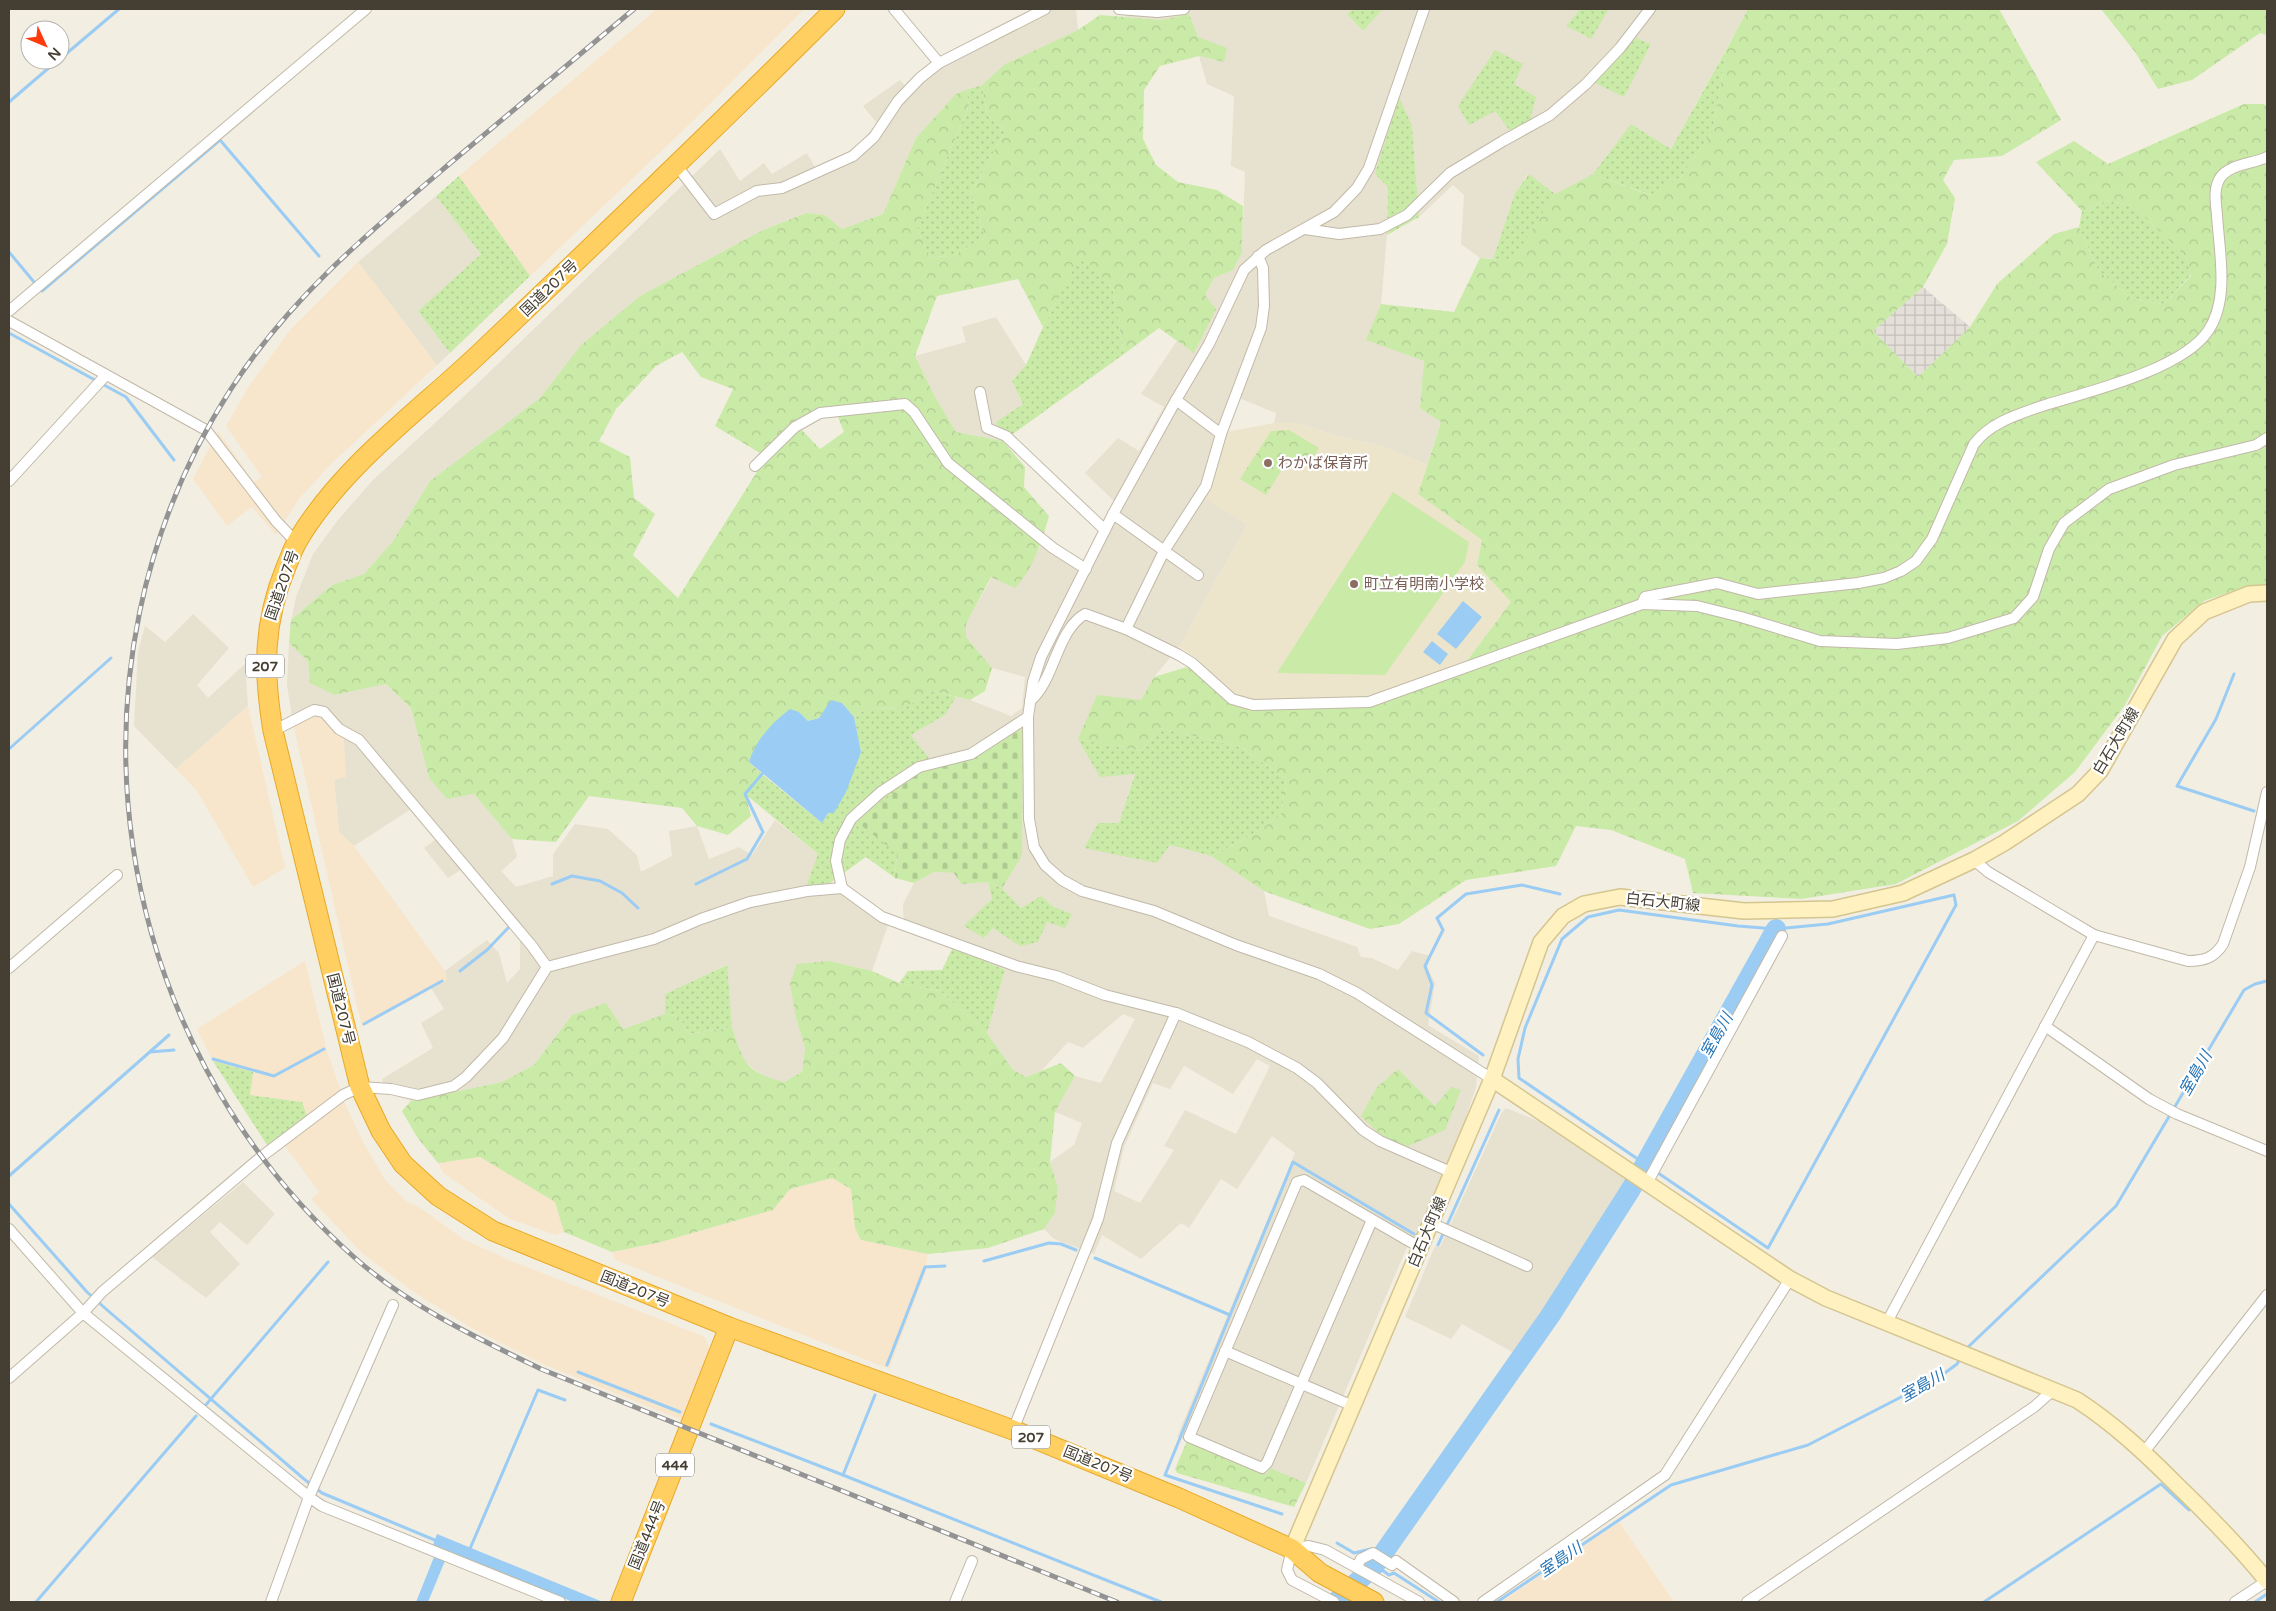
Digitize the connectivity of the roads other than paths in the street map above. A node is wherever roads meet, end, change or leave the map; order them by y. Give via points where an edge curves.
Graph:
1 (366, 9) edge
2 (835, 9) edge
3 (894, 9) edge
4 (1045, 9) edge
5 (1119, 9) edge
6 (1184, 9) edge
7 (1424, 9) edge
8 (1650, 9) edge
9 (939, 63) junction
10 (2267, 157) edge
11 (677, 166) junction
12 (1305, 229) junction
13 (1258, 256) junction
14 (9, 311) edge
15 (9, 321) edge
16 (102, 381) junction
17 (980, 392) dead end
18 (1176, 400) junction
19 (1221, 434) junction
20 (2267, 438) edge
21 (755, 466) dead end
22 (9, 481) edge
23 (1114, 514) junction
24 (1106, 530) junction
25 (296, 542) junction
26 (1164, 550) junction
27 (1086, 569) junction
28 (1198, 575) dead end
29 (2267, 593) edge
30 (1642, 604) junction
31 (1126, 629) junction
32 (1030, 700) junction
33 (1028, 717) junction
34 (273, 731) junction
35 (2267, 792) edge
36 (1974, 860) junction
37 (117, 875) dead end
38 (842, 888) junction
39 (2094, 935) junction
40 (1782, 936) dead end
41 (547, 967) junction
42 (9, 968) edge
43 (1176, 1013) junction
44 (2045, 1026) junction
45 (1492, 1079) junction
46 (360, 1087) junction
47 (2267, 1151) edge
48 (1453, 1173) junction
49 (1651, 1174) junction
50 (1372, 1220) junction
51 (1440, 1227) junction
52 (9, 1229) edge
53 (1421, 1248) junction
54 (1528, 1266) dead end
55 (1790, 1279) junction
56 (2267, 1295) edge
57 (393, 1305) dead end
58 (82, 1313) junction
59 (1887, 1322) junction
60 (729, 1327) junction
61 (1225, 1351) junction
62 (9, 1378) edge
63 (1302, 1384) junction
64 (2053, 1390) junction
65 (1353, 1406) junction
66 (1013, 1430) junction
67 (2144, 1452) junction
68 (312, 1490) junction
69 (1292, 1549) junction
70 (972, 1561) dead end
71 (1357, 1566) junction
72 (2267, 1581) edge
73 (270, 1602) edge
74 (560, 1602) edge
75 (621, 1602) edge
76 (955, 1602) edge
77 (1334, 1602) edge
78 (1374, 1602) edge
79 (1419, 1602) edge
80 (1454, 1602) edge
81 (1483, 1602) edge
82 (1747, 1602) edge
83 (2235, 1602) edge

1 - 14 street
2 - 11 highway, 国道207号 / 207
3 - 9 street
4 - 9 street
5 - 6 street via 1157,12
7 - 12 street via 1369,168 1357,188 1334,212
8 - 12 street via 1620,48 1550,115 1450,173 1407,215 1380,229 1339,234
9 - 11 street via 898,101 874,137 853,156 782,188 758,191 714,214
10 - 30 street via 2233,168 2220,178 2215,192 2221,281 2218,305 2208,331 2183,355 2157,369 2025,412 1984,431 1974,444 1932,539 1916,561 1884,578 1858,583 1758,594 1717,583 1645,596
11 - 25 highway, 国道207号 / 207 via 457,375 359,463 322,504
12 - 13 street
13 - 18 street via 1244,270 1209,344
13 - 19 street via 1263,268 1264,306 1260,328
15 - 16 street
16 - 22 street
16 - 25 street via 206,430
17 - 24 street via 987,428 1006,436
18 - 19 street
18 - 23 street
19 - 26 street via 1206,486
20 - 30 street via 2256,445 2174,465 2109,490 2064,523 2049,549 2033,597 2014,618 1948,638 1897,644 1820,641 1697,606
21 - 27 street via 795,427 820,413 905,404 914,412 948,463 1053,548
23 - 24 street
23 - 26 street
24 - 27 street
25 - 34 highway, 国道207号 / 207 via 268,620 267,696
26 - 28 street
26 - 31 street
27 - 32 street via 1041,657
29 - 36 main road, 白石大町線 via 2249,594 2204,612 2175,639 2100,771 2078,794
30 - 31 street via 1369,702 1253,705 1232,699 1192,662
31 - 32 street via 1093,615 1085,614 1078,618 1039,693
32 - 33 street
33 - 38 street via 971,754 919,767 881,792 851,819 840,840 836,862
33 - 45 street via 1029,819 1034,847 1045,865 1062,880 1082,892 1154,911 1236,945 1319,974 1357,994
34 - 41 street via 314,710 324,712 339,729 359,740
34 - 46 highway, 国道207号 / 207
35 - 39 street via 2250,867 2223,944 2216,954 2202,961 2188,961
36 - 39 street via 1988,872
36 - 45 main road, 白石大町線 via 1903,893 1832,909 1744,911 1620,897 1584,904 1563,916 1541,942
37 - 42 street
38 - 41 street via 750,902 654,939
38 - 43 street via 882,917 1016,966 1056,976 1105,995
39 - 44 street
40 - 49 street
41 - 46 street via 503,1038 454,1086 418,1095
43 - 48 street via 1248,1042 1297,1068 1317,1083 1363,1130 1380,1141
43 - 66 street via 1117,1143 1098,1219
44 - 47 street via 2166,1109
44 - 59 street
45 - 48 main road, 白石大町線
45 - 49 main road via 1631,1172
46 - 58 street via 342,1094 261,1157
46 - 60 highway, 国道207号 / 207 via 381,1131 403,1164 438,1196 493,1231
48 - 51 main road, 白石大町線
49 - 55 main road
50 - 53 street
50 - 61 street via 1304,1180 1297,1182
50 - 63 street
51 - 53 main road, 白石大町線
51 - 54 street
52 - 58 street
53 - 65 main road, 白石大町線
55 - 59 main road via 1826,1298
55 - 81 street via 1665,1475
56 - 67 street
57 - 68 street
58 - 62 street
58 - 68 street
59 - 64 main road
60 - 66 highway, 国道207号 / 207
60 - 75 highway, 国道444号 / 444
61 - 63 street
61 - 63 street via 1189,1437 1262,1468 1268,1462
63 - 65 street
64 - 67 main road via 2077,1400 2108,1420
64 - 82 street via 2034,1407
65 - 69 main road, 白石大町線
66 - 69 highway, 国道207号 / 207 via 1179,1498
67 - 72 main road via 2239,1546
68 - 73 street
68 - 74 street via 322,1506
69 - 71 street via 1310,1546
69 - 77 street via 1287,1570 1292,1580
69 - 78 highway, 国道207号 / 207 via 1320,1573
70 - 76 street
71 - 79 street
71 - 80 street via 1361,1559 1373,1553 1392,1565 1396,1561
72 - 83 street

